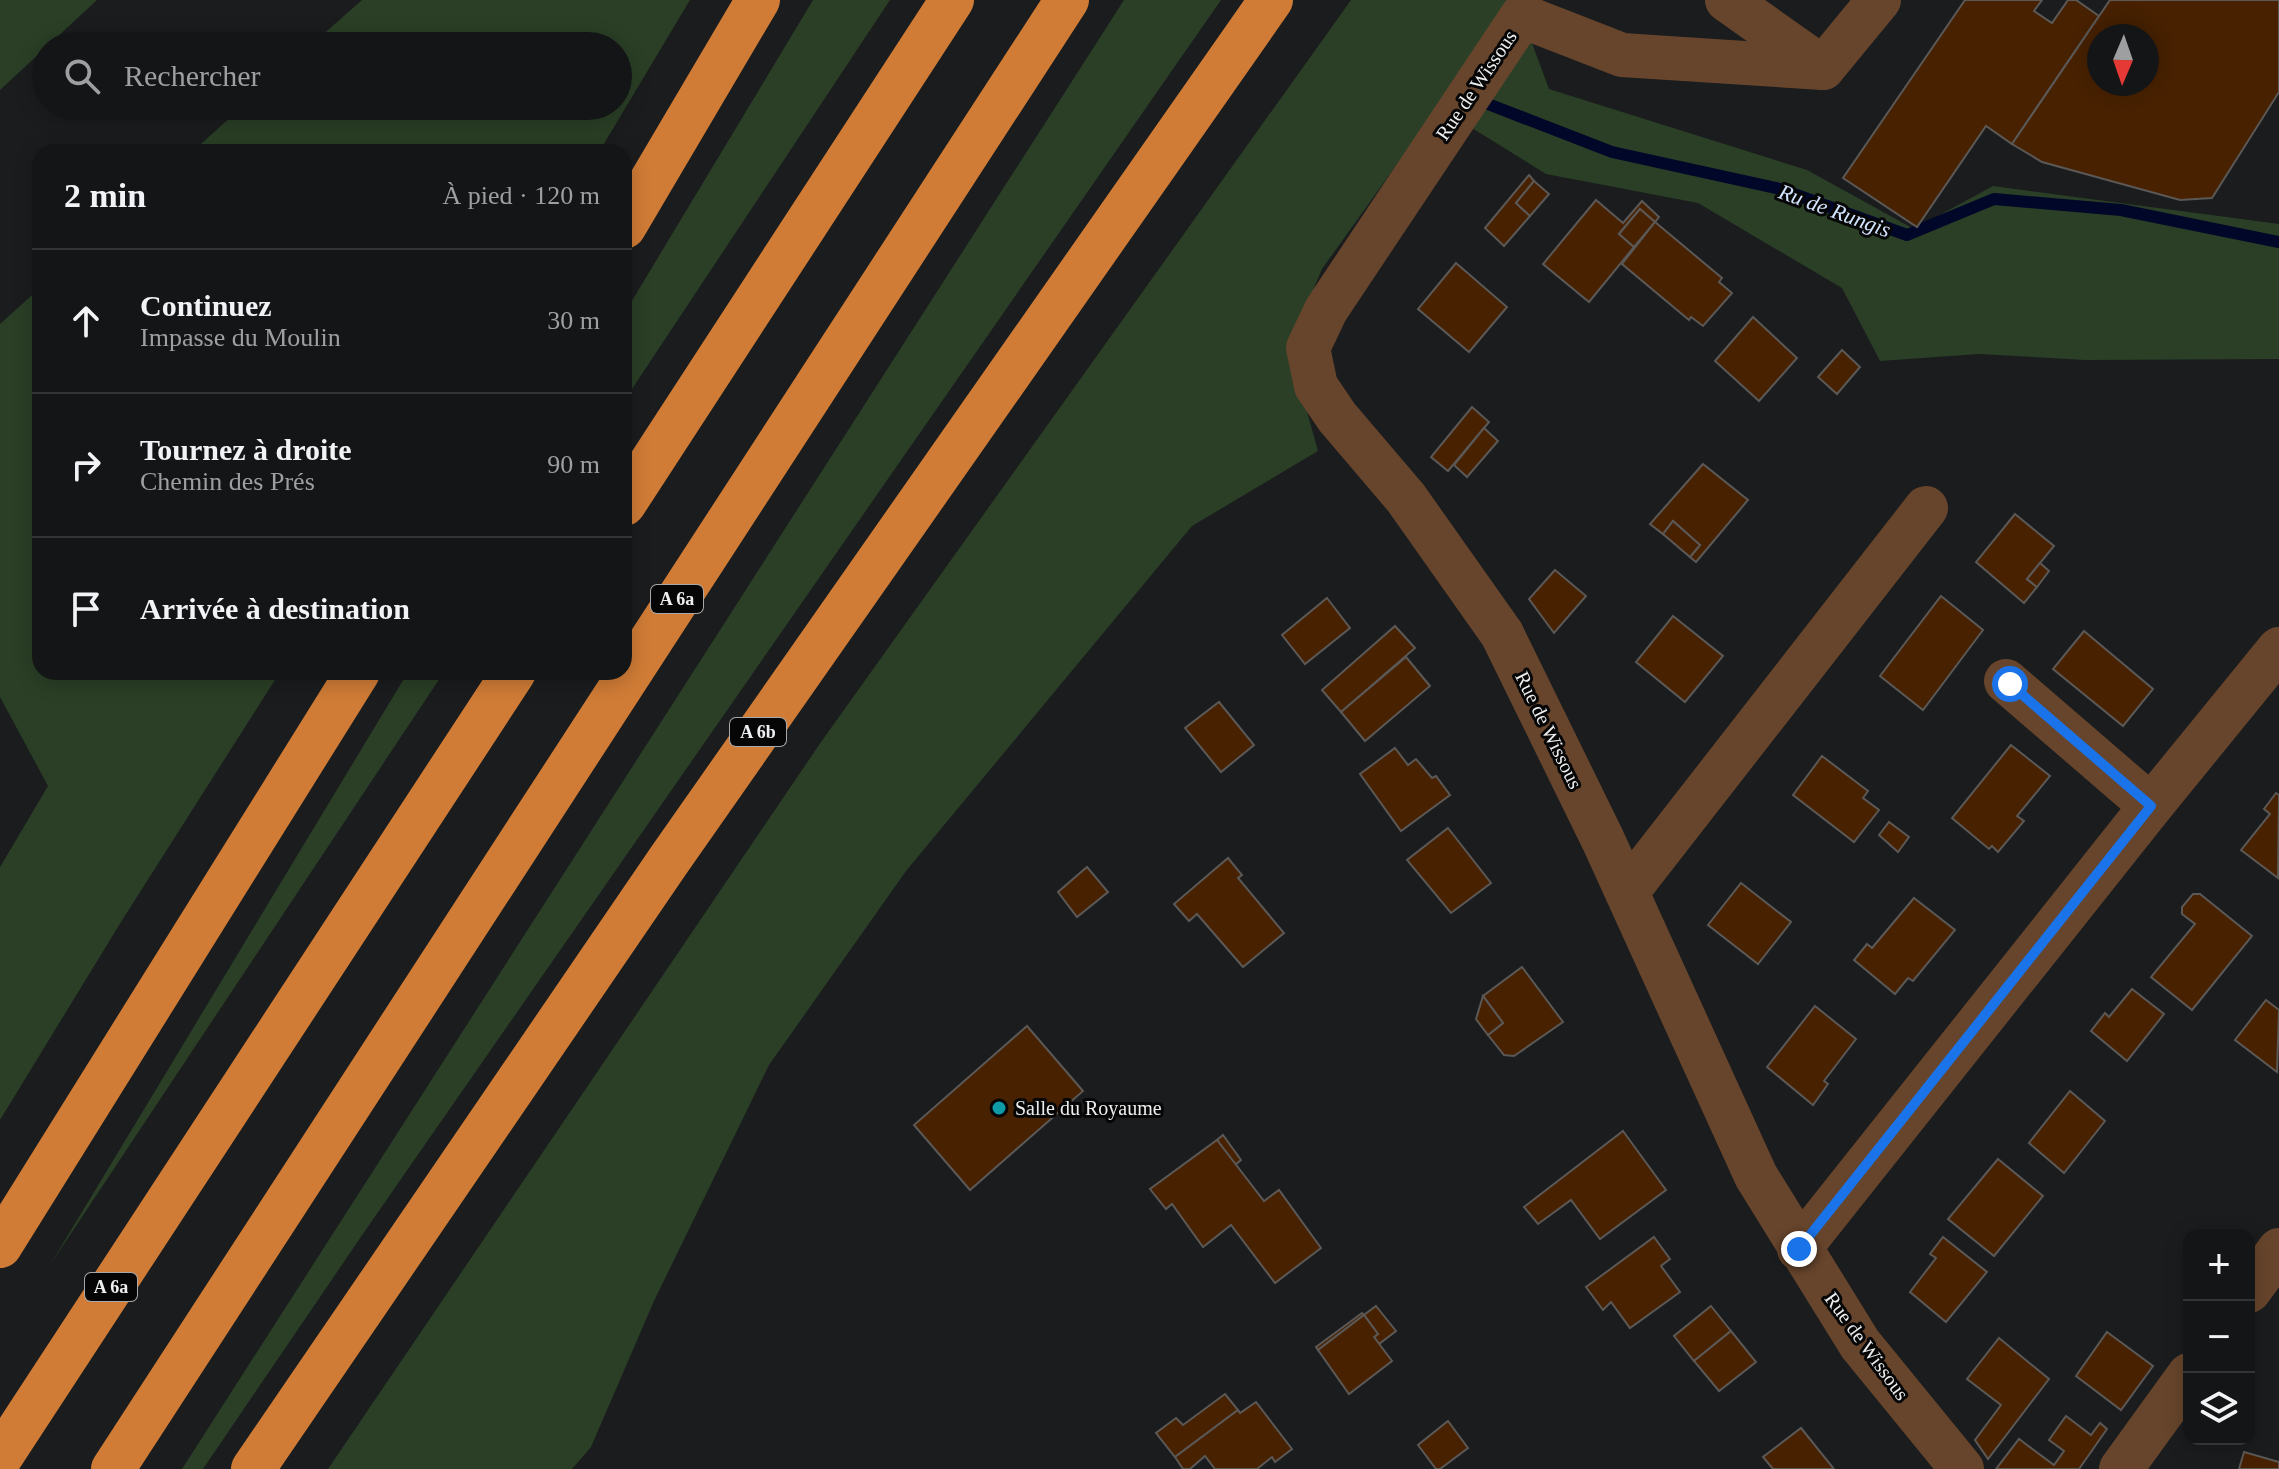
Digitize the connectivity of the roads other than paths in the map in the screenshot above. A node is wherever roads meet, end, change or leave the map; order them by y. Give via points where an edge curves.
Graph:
1 (758, 0) edge
2 (952, 0) edge
3 (1067, 0) edge
4 (1271, 0) edge
5 (1727, 0) edge
6 (1879, 0) edge
7 (1823, 68) junction
8 (632, 213) edge
9 (632, 492) edge
10 (1926, 508) dead end
11 (2279, 649) edge
12 (632, 670) edge
13 (353, 680) edge
14 (509, 680) edge
15 (625, 680) edge
16 (2006, 681) dead end
17 (2151, 806) junction
18 (1627, 892) junction
19 (0, 1246) edge
20 (1799, 1249) junction
21 (2279, 1250) edge
22 (2255, 1283) edge
23 (2183, 1383) edge
24 (0, 1458) edge
25 (113, 1469) edge
26 (253, 1469) edge
27 (1962, 1469) edge
28 (2121, 1469) edge

1 - 8 highway
2 - 9 highway
3 - 12 highway, A 6a
4 - 26 highway, A 6b via 669,860
5 - 7 street
6 - 7 street
7 - 18 street, Rue de Wissous via 1622,55 1522,16 1326,310 1308,348 1316,386 1337,417 1406,498 1502,634
10 - 18 street
11 - 17 street
13 - 19 highway
14 - 24 highway, A 6a
15 - 25 highway, A 6a
16 - 17 street
17 - 20 street
18 - 20 street, Rue de Wissous via 1756,1176
20 - 27 street, Rue de Wissous via 1860,1344
21 - 22 street
23 - 28 street

